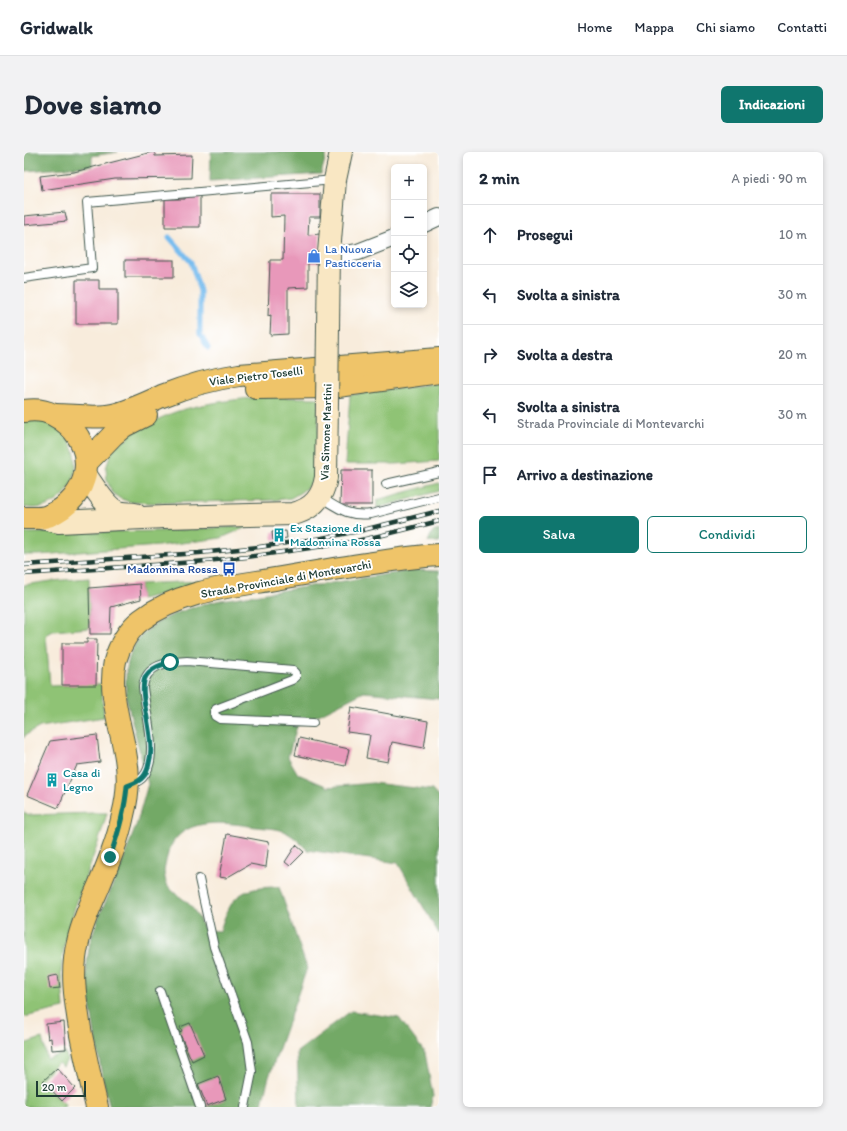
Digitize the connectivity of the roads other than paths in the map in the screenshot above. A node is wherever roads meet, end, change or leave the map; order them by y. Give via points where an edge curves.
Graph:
1 (341, 152) edge
2 (335, 180) junction
3 (439, 217) edge
4 (427, 223) edge
5 (391, 239) edge
6 (330, 253) junction
7 (24, 278) edge
8 (439, 359) edge
9 (439, 372) edge
10 (24, 411) edge
11 (55, 415) junction
12 (86, 468) junction
13 (439, 472) edge
14 (386, 484) dead end
15 (323, 487) junction
16 (439, 497) edge
17 (164, 516) junction
18 (33, 518) edge
19 (439, 556) edge
20 (313, 723) dead end
21 (127, 786) junction
22 (200, 879) dead end
23 (160, 991) dead end
24 (93, 1102) edge
25 (200, 1107) edge
26 (245, 1107) edge

1 - 2 street, Via Simone Martini
2 - 6 street, Via Simone Martini
2 - 7 lane via 86,202 92,268
3 - 4 street
5 - 6 street via 358,252
6 - 15 street, Via Simone Martini, bridge
8 - 11 main road, Viale Pietro Toselli via 218,378 114,415
9 - 12 main road, Viale Pietro Toselli via 331,387 263,387 200,396 155,411 124,426 112,435
10 - 11 main road, Viale Pietro Toselli via 43,410
11 - 12 main road, Viale Pietro Toselli via 69,424 77,434 85,450
12 - 17 street, Via Simone Martini via 104,500 117,512
12 - 18 main road, Viale Pietro Toselli via 80,488 69,503 48,516
13 - 14 lane
15 - 16 lane via 347,513 355,515 371,514
15 - 17 street, Via Simone Martini via 309,507 293,514
17 - 18 street, Via Simone Martini via 59,522
19 - 21 main road, Strada Provinciale di Montevarchi via 395,560 217,589 176,602 141,620 129,632 123,643 115,660 113,676 115,702 127,760
20 - 21 lane via 220,719 215,716 216,709 292,680 296,677 293,670 187,661 170,662 149,672 144,681 152,746 150,760 142,778
21 - 24 main road, Strada Provinciale di Montevarchi via 118,834 81,929 74,961 76,1004
22 - 26 lane via 214,947 248,1042 252,1072
23 - 25 lane

